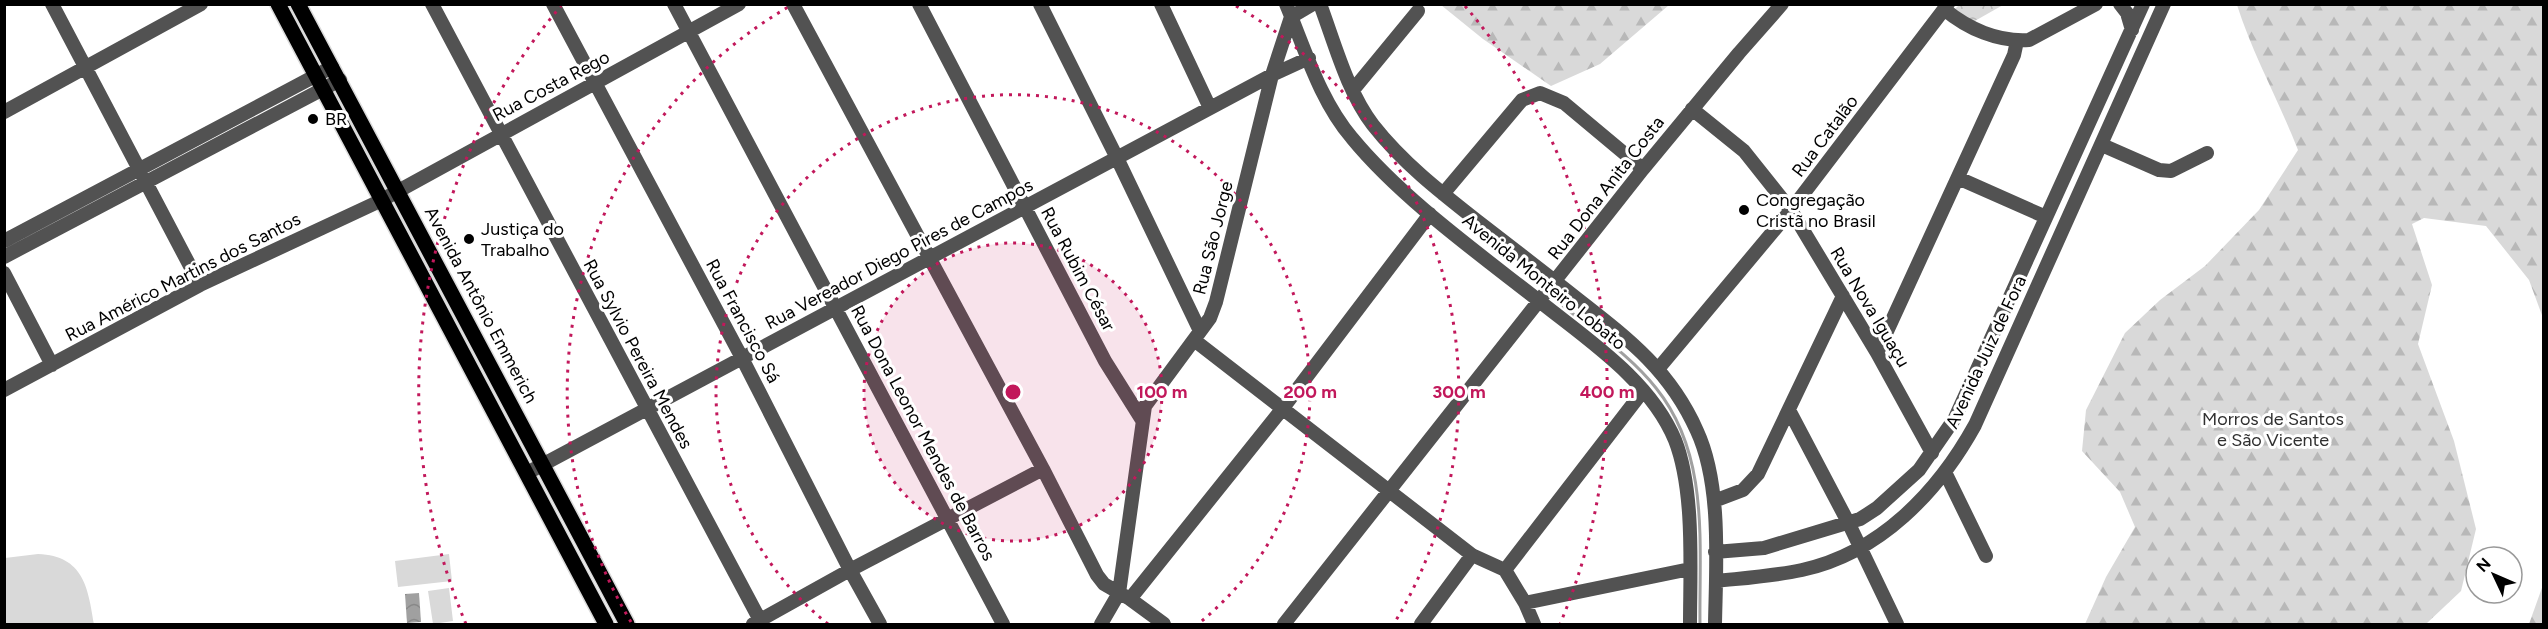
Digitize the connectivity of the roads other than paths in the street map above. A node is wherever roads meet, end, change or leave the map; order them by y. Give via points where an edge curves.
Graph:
1 (52, 4) edge
2 (201, 4) edge
3 (278, 4) edge
4 (298, 4) edge
5 (432, 4) edge
6 (553, 4) edge
7 (674, 4) edge
8 (739, 4) edge
9 (793, 4) edge
10 (919, 4) edge
11 (1040, 4) edge
12 (1161, 4) edge
13 (1313, 4) edge
14 (1320, 4) edge
15 (1782, 4) edge
16 (2096, 4) edge
17 (2120, 4) edge
18 (2144, 4) edge
19 (2164, 4) edge
20 (1946, 6) edge
21 (1418, 11) dead end
22 (1290, 12) edge
23 (2132, 30) junction
24 (688, 32) junction
25 (2017, 41) junction
26 (1309, 58) junction
27 (85, 68) junction
28 (336, 74) junction
29 (1272, 75) junction
30 (318, 83) junction
31 (595, 83) junction
32 (1353, 90) junction
33 (1210, 108) junction
34 (1692, 109) junction
35 (4, 112) edge
36 (500, 134) junction
37 (2102, 145) junction
38 (2207, 153) dead end
39 (1118, 158) junction
40 (138, 169) junction
41 (1643, 169) junction
42 (1958, 177) junction
43 (145, 182) junction
44 (398, 190) junction
45 (1443, 194) junction
46 (380, 201) junction
47 (1025, 207) junction
48 (1791, 210) junction
49 (1430, 214) junction
50 (2046, 217) junction
51 (4, 241) edge
52 (4, 257) edge
53 (929, 258) junction
54 (4, 273) edge
55 (1554, 283) junction
56 (200, 285) junction
57 (1843, 296) junction
58 (1541, 300) junction
59 (836, 308) junction
60 (1197, 335) junction
61 (1877, 353) junction
62 (742, 358) junction
63 (52, 364) junction
64 (1658, 369) junction
65 (4, 390) edge
66 (1643, 391) junction
67 (1283, 408) junction
68 (647, 409) junction
69 (1789, 410) junction
70 (1142, 420) junction
71 (1932, 453) junction
72 (543, 464) junction
73 (1043, 469) junction
74 (1945, 472) junction
75 (526, 473) junction
76 (1389, 492) junction
77 (1714, 501) junction
78 (949, 519) junction
79 (1849, 524) junction
80 (1860, 547) junction
81 (1715, 552) junction
82 (1472, 555) junction
83 (1986, 556) dead end
84 (1690, 569) junction
85 (850, 570) junction
86 (1505, 570) junction
87 (1716, 581) junction
88 (606, 584) junction
89 (588, 593) junction
90 (1124, 596) junction
91 (1524, 603) junction
92 (757, 623) edge
93 (606, 624) edge
94 (627, 624) edge
95 (880, 624) edge
96 (1003, 624) edge
97 (1101, 624) edge
98 (1164, 624) edge
99 (1284, 624) edge
100 (1421, 624) edge
101 (1534, 624) edge
102 (1690, 624) edge
103 (1715, 624) edge
104 (1897, 624) edge

1 - 27 street
2 - 27 street
3 - 30 main road
4 - 28 main road, Avenida Antônio Emmerich
5 - 36 street, Rua Sylvio Pereira Mendes
6 - 31 street, Rua Francisco Sá
7 - 24 street, Rua Dona Leonor Mendes de Barros
8 - 24 street, Rua Costa Rego
9 - 53 street
10 - 47 street, Rua Rubim César
11 - 39 street
12 - 33 street
13 - 22 street
14 - 32 street, Avenida Monteiro Lobato
15 - 34 street, Rua Dona Anita Costa
16 - 25 street via 2029,40
17 - 23 street
18 - 23 street, Avenida Juiz de Fora
19 - 37 street, Avenida Juiz de Fora
20 - 25 street via 1974,30
20 - 48 street, Rua Catalão
21 - 32 street
22 - 26 street, Avenida Monteiro Lobato
22 - 29 street, Rua São Jorge
23 - 50 street, Avenida Juiz de Fora
24 - 31 street, Rua Costa Rego
24 - 59 street, Rua Dona Leonor Mendes de Barros
25 - 42 street
26 - 29 street, Rua Vereador Diego Pires de Campos
26 - 49 street, Avenida Monteiro Lobato via 1333,114 1372,161
27 - 35 street
27 - 40 street
28 - 30 street
28 - 44 main road, Avenida Antônio Emmerich
29 - 33 street, Rua Vereador Diego Pires de Campos
29 - 60 street, Rua São Jorge via 1223,279 1210,318
30 - 40 street
30 - 43 street
30 - 46 main road
31 - 36 street, Rua Costa Rego
31 - 62 street, Rua Francisco Sá
32 - 45 street, Avenida Monteiro Lobato via 1386,141
33 - 39 street, Rua Vereador Diego Pires de Campos
34 - 41 street, Rua Dona Anita Costa
34 - 48 street, Rua Nova Iguaçu via 1744,151
36 - 44 street, Rua Costa Rego
36 - 68 street, Rua Sylvio Pereira Mendes
37 - 38 street via 2159,170 2182,167
37 - 74 street, Avenida Juiz de Fora via 1975,425
39 - 47 street, Rua Vereador Diego Pires de Campos
39 - 60 street
40 - 43 street
40 - 51 street
41 - 45 street via 1564,103 1540,93 1522,100
41 - 55 street, Rua Dona Anita Costa
42 - 50 street
42 - 61 street
43 - 52 street
43 - 56 street
44 - 46 street, Rua Costa Rego
44 - 72 main road, Avenida Antônio Emmerich
45 - 55 street, Avenida Monteiro Lobato
46 - 56 street, Rua Américo Martins dos Santos
46 - 75 main road
47 - 53 street, Rua Vereador Diego Pires de Campos
47 - 70 street, Rua Rubim César via 1105,360
48 - 57 street, Rua Nova Iguaçu
48 - 64 street, Rua Catalão
49 - 58 street, Avenida Monteiro Lobato
49 - 67 street
50 - 71 street, Avenida Juiz de Fora via 1955,418
53 - 59 street, Rua Vereador Diego Pires de Campos
53 - 73 street
54 - 63 street
55 - 58 street, Rua Dona Anita Costa
55 - 64 street, Avenida Monteiro Lobato via 1624,336
56 - 63 street, Rua Américo Martins dos Santos
57 - 61 street, Rua Nova Iguaçu
57 - 69 street
58 - 66 street, Avenida Monteiro Lobato
58 - 76 street, Rua Dona Anita Costa
59 - 62 street, Rua Vereador Diego Pires de Campos
59 - 78 street, Rua Dona Leonor Mendes de Barros
60 - 67 street
60 - 70 street, Rua São Jorge via 1145,406
61 - 71 street, Rua Nova Iguaçu
62 - 68 street, Rua Vereador Diego Pires de Campos
62 - 85 street, Rua Francisco Sá
63 - 65 street, Rua Américo Martins dos Santos
64 - 77 street, Avenida Monteiro Lobato via 1672,384 1698,432
66 - 84 street, Avenida Monteiro Lobato via 1674,439 1680,458 1687,498
66 - 86 street
67 - 76 street
67 - 90 street
68 - 72 street, Rua Vereador Diego Pires de Campos
68 - 92 street, Rua Sylvio Pereira Mendes
69 - 77 street via 1758,474 1743,490
69 - 79 street
70 - 90 street, Rua São Jorge
71 - 79 street, Avenida Juiz de Fora via 1877,508
72 - 75 street, Rua Vereador Diego Pires de Campos
72 - 88 main road, Avenida Antônio Emmerich
73 - 78 street
73 - 90 street via 1097,574 1104,584
74 - 80 street, Avenida Juiz de Fora via 1905,516
74 - 83 street
75 - 89 main road
76 - 82 street
76 - 99 street, Rua Dona Anita Costa
77 - 81 street, Avenida Monteiro Lobato
78 - 85 street
78 - 96 street, Rua Dona Leonor Mendes de Barros
79 - 80 street
79 - 81 street, Avenida Juiz de Fora via 1764,548
80 - 87 street, Avenida Juiz de Fora via 1803,570
80 - 104 street
81 - 87 street, Avenida Monteiro Lobato
82 - 86 street
82 - 100 street
84 - 91 street
84 - 102 street, Avenida Monteiro Lobato
85 - 92 street
85 - 95 street, Rua Francisco Sá
86 - 91 street
87 - 103 street, Avenida Monteiro Lobato
88 - 89 main road
88 - 94 main road, Avenida Antônio Emmerich
89 - 93 main road
90 - 97 street, Rua São Jorge
90 - 98 street
91 - 101 street

